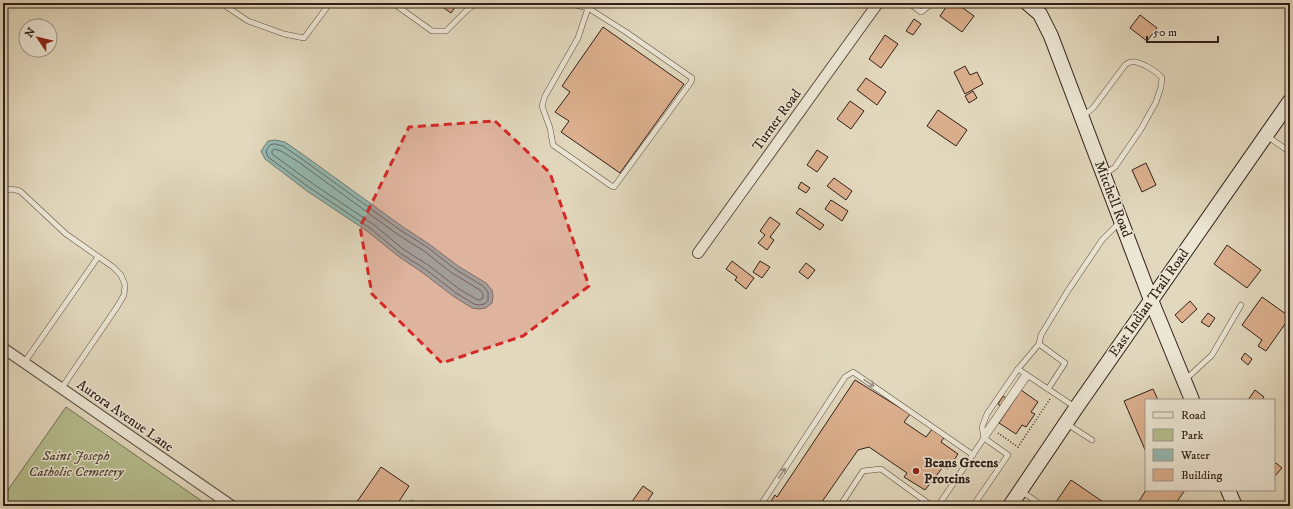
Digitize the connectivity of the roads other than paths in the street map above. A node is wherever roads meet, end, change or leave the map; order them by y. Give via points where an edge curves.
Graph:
1 (221, 3) edge
2 (330, 3) edge
3 (393, 3) edge
4 (478, 3) edge
5 (567, 3) edge
6 (592, 3) edge
7 (878, 3) edge
8 (909, 3) edge
9 (933, 3) edge
10 (1027, 3) edge
11 (588, 8) junction
12 (1290, 101) edge
13 (1082, 117) junction
14 (1266, 135) junction
15 (1290, 152) edge
16 (1104, 175) junction
17 (3, 191) edge
18 (1122, 220) junction
19 (698, 253) dead end
20 (98, 257) junction
21 (1152, 300) junction
22 (1241, 305) dead end
23 (1038, 344) junction
24 (3, 348) edge
25 (24, 363) junction
26 (1018, 369) junction
27 (1026, 375) junction
28 (1184, 380) junction
29 (61, 388) junction
30 (1048, 389) junction
31 (1192, 399) edge
32 (1076, 408) junction
33 (1066, 423) junction
34 (984, 437) junction
35 (1092, 440) dead end
36 (973, 455) junction
37 (1020, 490) junction
38 (1228, 491) edge
39 (225, 504) edge
40 (410, 506) edge
41 (416, 506) edge
42 (760, 506) edge
43 (840, 506) edge
44 (932, 506) edge
45 (938, 506) edge
46 (973, 506) edge
47 (1010, 506) edge
48 (1043, 506) edge
49 (1235, 506) edge

1 - 2 lane via 248,21 304,38
3 - 4 lane via 432,31 446,30
5 - 11 lane
6 - 11 lane
7 - 19 street, Turner Road
8 - 9 lane via 921,12
10 - 13 main road, Mitchell Road via 1040,14 1051,36
11 - 11 lane via 578,38 545,96 542,106 553,145 614,187 691,82 691,76
12 - 14 main road, East Indian Trail Road
13 - 16 main road, Mitchell Road
13 - 16 lane via 1093,108 1125,65 1139,62 1160,74 1161,87 1156,102 1115,167
14 - 15 lane
14 - 21 main road, East Indian Trail Road
16 - 18 main road, Mitchell Road
17 - 20 lane via 20,191 66,234
18 - 21 main road, Mitchell Road
18 - 23 lane via 1102,240 1067,292
20 - 25 lane
20 - 29 lane via 121,276 125,285 124,295
21 - 28 main road, Mitchell Road
21 - 32 main road, East Indian Trail Road
22 - 28 lane via 1212,356
23 - 26 lane
23 - 30 lane via 1065,363
24 - 25 street, Aurora Avenue Lane
25 - 29 street, Aurora Avenue Lane
26 - 27 lane
26 - 34 lane via 987,414 982,427
27 - 30 lane
27 - 34 lane
28 - 31 main road, Mitchell Road
29 - 39 street, Aurora Avenue Lane
30 - 32 lane
32 - 33 main road, East Indian Trail Road
33 - 35 lane
33 - 37 main road, East Indian Trail Road
34 - 36 lane
34 - 46 lane via 1008,455
42 -> 36 lane via 845,377 853,372
36 - 45 lane
37 - 47 main road, East Indian Trail Road
37 - 48 lane
38 - 49 main road
40 - 41 lane via 412,503
43 - 44 lane via 863,471 881,469

